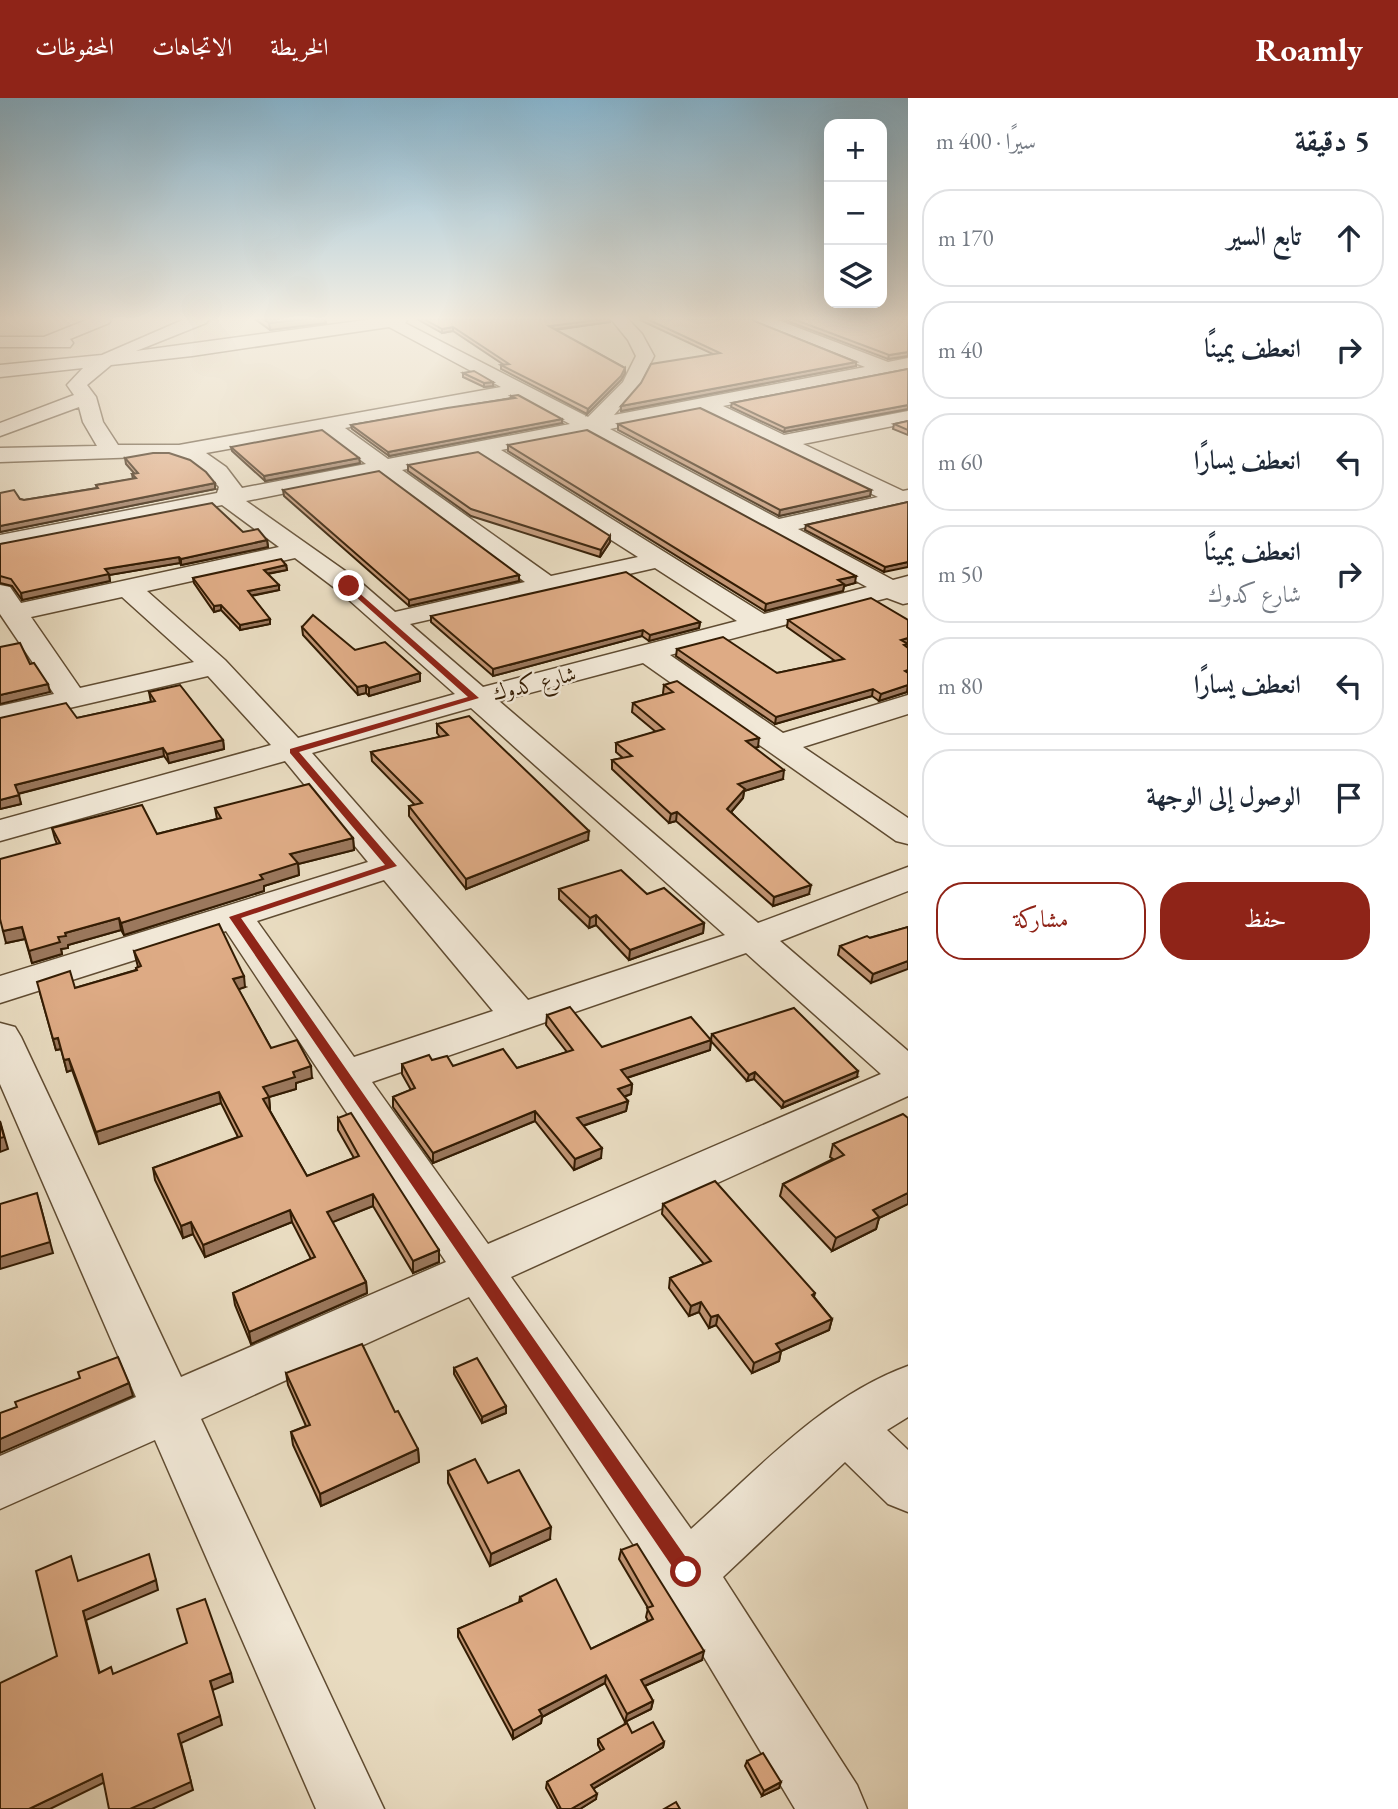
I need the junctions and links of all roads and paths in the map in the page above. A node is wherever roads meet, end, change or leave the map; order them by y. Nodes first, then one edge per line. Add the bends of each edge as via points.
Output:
1 (65, 399) edge
2 (84, 399) edge
3 (471, 399) edge
4 (537, 399) edge
5 (620, 399) edge
6 (728, 399) edge
7 (702, 404) junction
8 (908, 417) edge
9 (872, 424) junction
10 (327, 425) junction
11 (590, 426) junction
12 (0, 430) edge
13 (908, 440) edge
14 (782, 442) junction
15 (481, 447) junction
16 (107, 452) junction
17 (178, 452) junction
18 (0, 455) edge
19 (386, 466) junction
20 (226, 497) junction
21 (904, 498) edge
22 (776, 527) junction
23 (0, 542) edge
24 (299, 550) junction
25 (659, 560) junction
26 (547, 586) junction
27 (128, 588) junction
28 (902, 591) edge
29 (7, 602) edge
30 (389, 621) junction
31 (761, 624) junction
32 (649, 654) junction
33 (215, 666) junction
34 (71, 697) junction
35 (475, 698) junction
36 (904, 709) edge
37 (0, 715) edge
38 (780, 744) junction
39 (293, 751) junction
40 (0, 831) edge
41 (908, 834) edge
42 (391, 866) junction
43 (908, 878) edge
44 (235, 917) junction
45 (753, 938) junction
46 (0, 990) edge
47 (520, 1017) junction
48 (0, 1037) edge
49 (345, 1076) junction
50 (908, 1076) edge
51 (480, 1269) junction
52 (908, 1389) edge
53 (168, 1408) junction
54 (845, 1427) junction
55 (0, 1483) edge
56 (908, 1486) edge
57 (686, 1572) junction
58 (350, 1809) edge
59 (832, 1809) edge

1 - 12 street
2 - 16 street
3 - 10 street
4 - 11 street
5 - 11 street
6 - 7 street
7 - 11 street
7 - 14 street
8 - 9 street
9 - 13 street
9 - 14 street
10 - 17 street
10 - 19 street
11 - 15 street
11 - 22 street
14 - 21 street
15 - 19 street
15 - 25 street
16 - 17 street
16 - 18 street
17 - 20 street via 211,462 231,487
19 - 20 street
19 - 26 street
20 - 23 street
20 - 24 street
21 - 22 street
22 - 28 street
24 - 27 street
24 - 30 street
25 - 26 street
25 - 31 street
26 - 30 street
27 - 29 street
27 - 33 street
28 - 31 street, شارع كدوك
29 - 34 street
30 - 35 street
31 - 32 street, شارع كدوك
32 - 35 street, شارع كدوك
32 - 38 street
33 - 34 street
33 - 39 street
34 - 37 street
35 - 39 street, شارع كدوك
35 - 45 street
36 - 38 street
38 - 41 street
39 - 40 street, شارع كدوك
39 - 42 street
42 - 44 street
42 - 47 street
43 - 45 street
44 - 46 street
44 - 49 street
45 - 47 street
45 - 50 street
47 - 49 street
48 - 53 street
49 - 51 street
50 - 51 street
51 - 53 street
51 - 57 street
52 - 54 street
53 - 55 street
53 - 58 street
54 - 56 street
54 - 57 street
57 - 59 street

